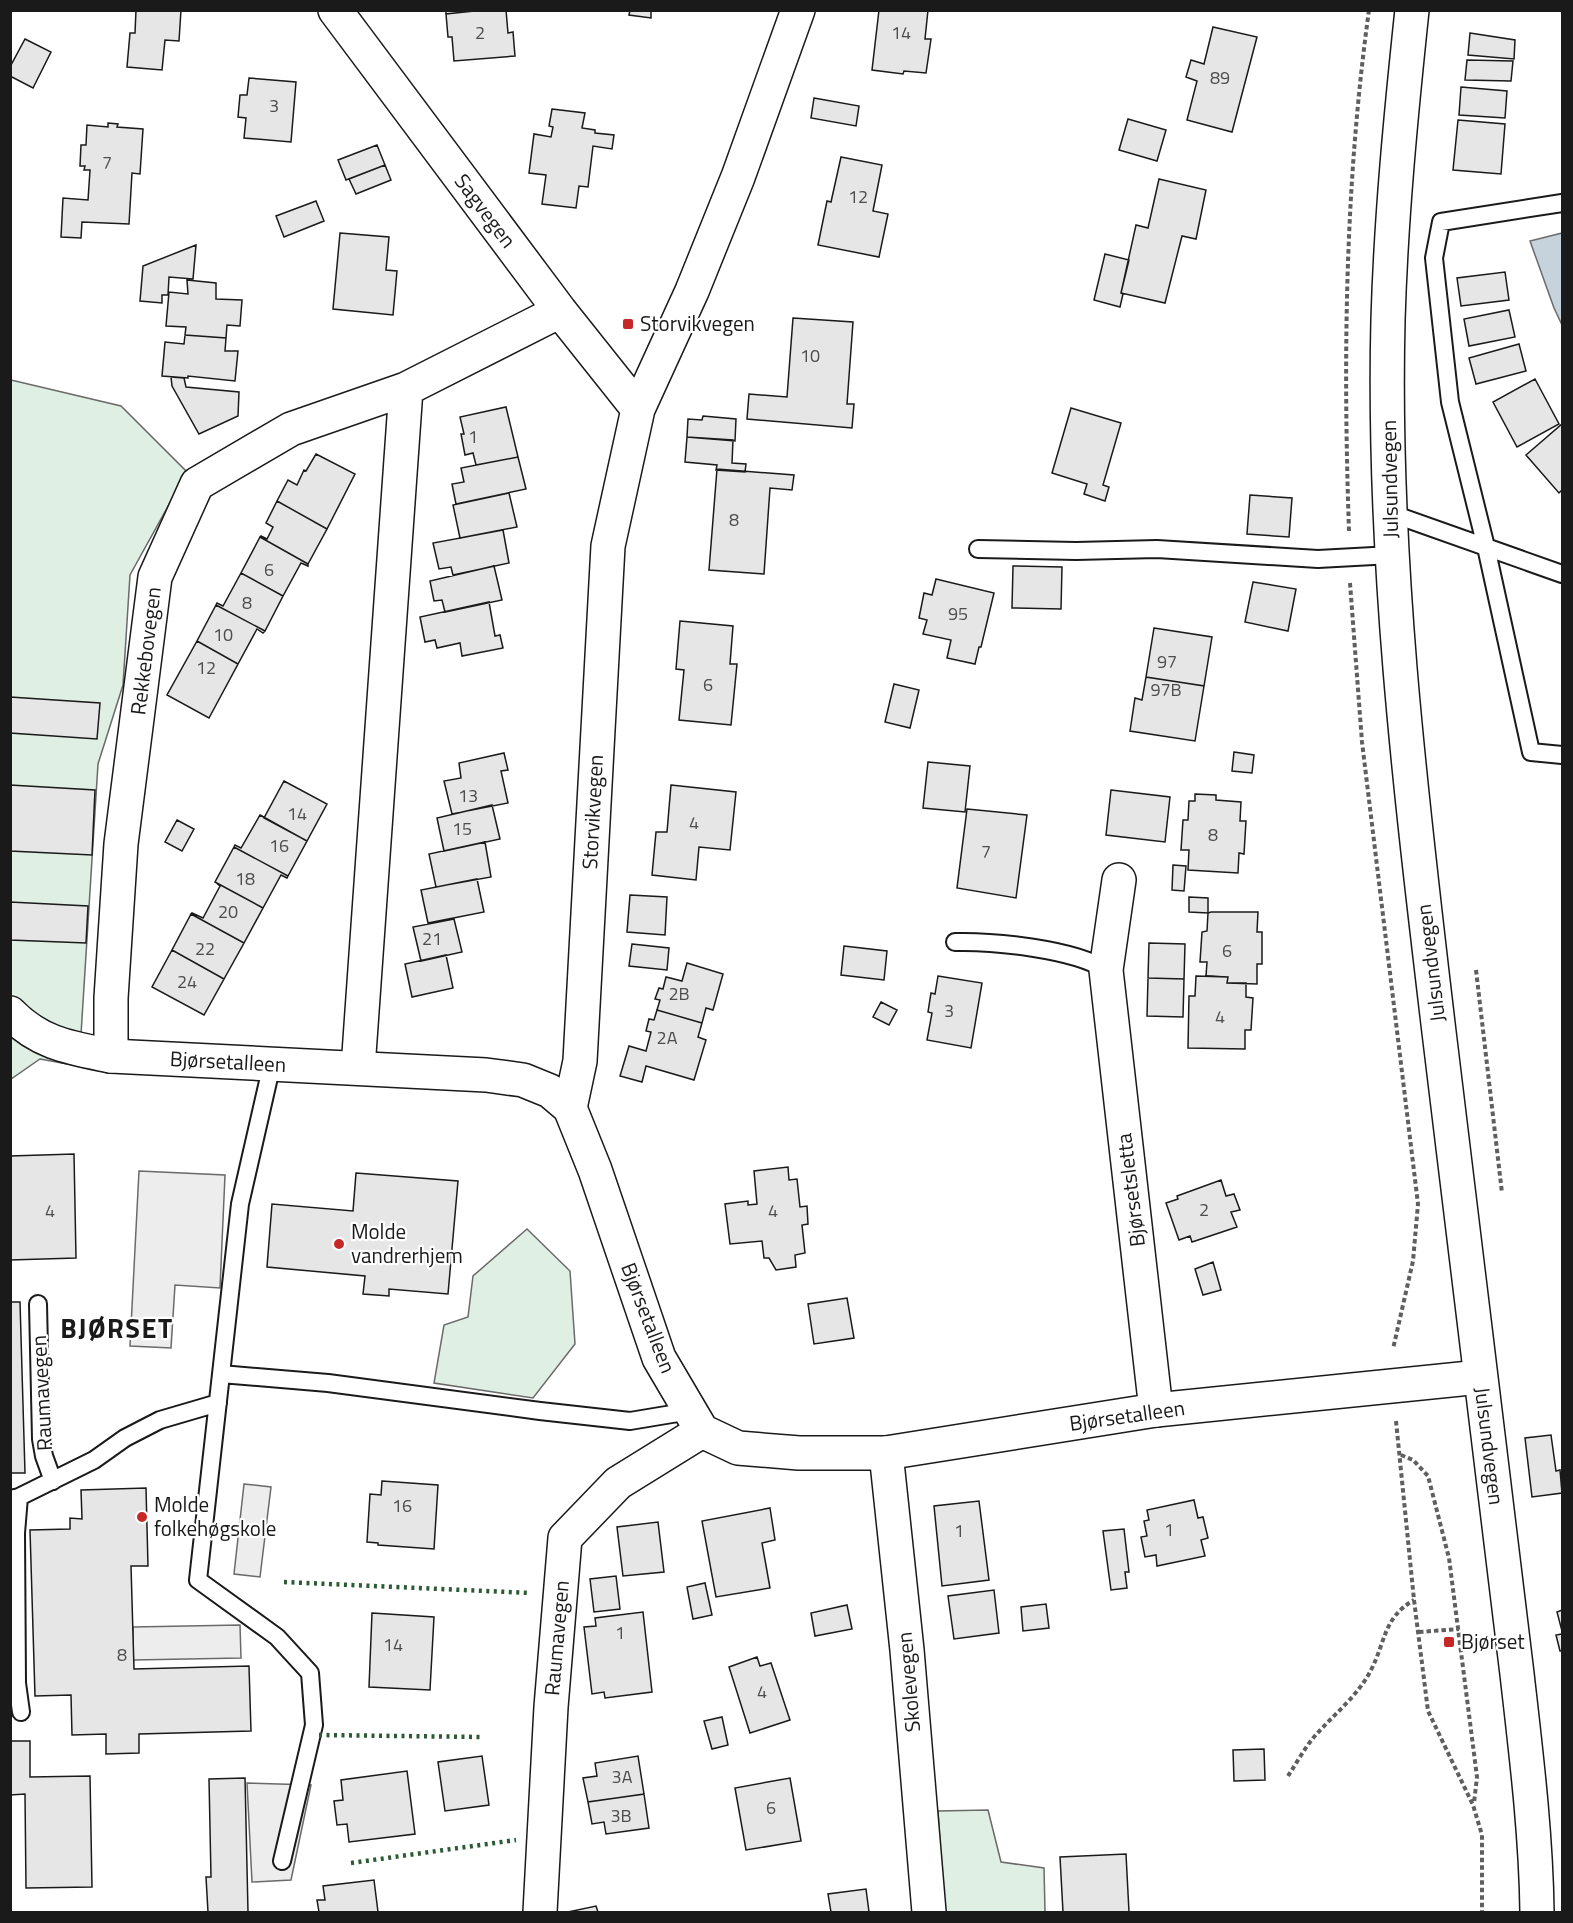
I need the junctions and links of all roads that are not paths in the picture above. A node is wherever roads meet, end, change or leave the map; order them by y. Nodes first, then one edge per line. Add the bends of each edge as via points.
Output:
1 (335, 10) edge
2 (798, 10) edge
3 (1412, 10) edge
4 (1563, 203) edge
5 (560, 311) junction
6 (406, 388) junction
7 (638, 409) junction
8 (1390, 513) junction
9 (1486, 548) junction
10 (978, 549) dead end
11 (1392, 555) junction
12 (1563, 574) edge
13 (1563, 755) edge
14 (1119, 880) dead end
15 (955, 942) dead end
16 (1106, 970) junction
17 (10, 1012) edge
18 (111, 1056) junction
19 (272, 1064) junction
20 (358, 1068) junction
21 (570, 1107) junction
22 (38, 1304) dead end
23 (221, 1374) junction
24 (1480, 1377) junction
25 (218, 1403) junction
26 (1156, 1410) junction
27 (696, 1421) junction
28 (886, 1453) junction
29 (53, 1481) junction
30 (15, 1498) edge
31 (21, 1712) dead end
32 (282, 1861) dead end
33 (540, 1912) edge
34 (929, 1912) edge
35 (1537, 1912) edge

1 - 5 street, Sagvegen
2 - 7 street, Storvikvegen via 738,177
3 - 8 street, Julsundvegen via 1393,210 1388,322
4 - 9 lane via 1441,222 1434,258 1450,402
5 - 6 street, Rekkebovegen
5 - 7 street, Sagvegen
6 - 18 street, Rekkebovegen via 291,429 197,484 155,578 121,844
6 - 20 street
7 - 21 street, Storvikvegen via 608,546 580,1060
8 - 9 lane
8 - 11 street, Julsundvegen
9 - 12 lane
9 - 13 lane via 1531,752
10 - 11 lane via 1156,549 1318,559
11 - 24 street, Julsundvegen via 1396,639 1422,891
14 - 16 street, Bjørsetsletta
15 - 16 lane via 1036,949 1083,959
16 - 26 street, Bjørsetsletta
17 - 18 street, Bjørsetalleen via 46,1041
18 - 19 street, Bjørsetalleen
19 - 20 street, Bjørsetalleen
19 - 23 lane via 240,1204
20 - 21 street, Bjørsetalleen via 523,1080 550,1091
21 - 27 street, Bjørsetalleen via 659,1358
22 - 29 lane, Raumavegen via 41,1439
23 - 25 lane
23 - 27 lane via 328,1383 630,1421
24 - 26 street, Bjørsetalleen
24 - 35 street, Julsundvegen via 1524,1742
25 - 29 lane via 160,1420
25 - 32 lane via 198,1580 278,1637 310,1673 314,1725
26 - 28 street, Bjørsetalleen
27 - 28 street, Bjørsetalleen via 738,1448
27 - 33 street, Raumavegen via 618,1483 566,1538 551,1707
28 - 34 street, Skolevegen
29 - 30 lane
30 - 31 lane via 17,1683

